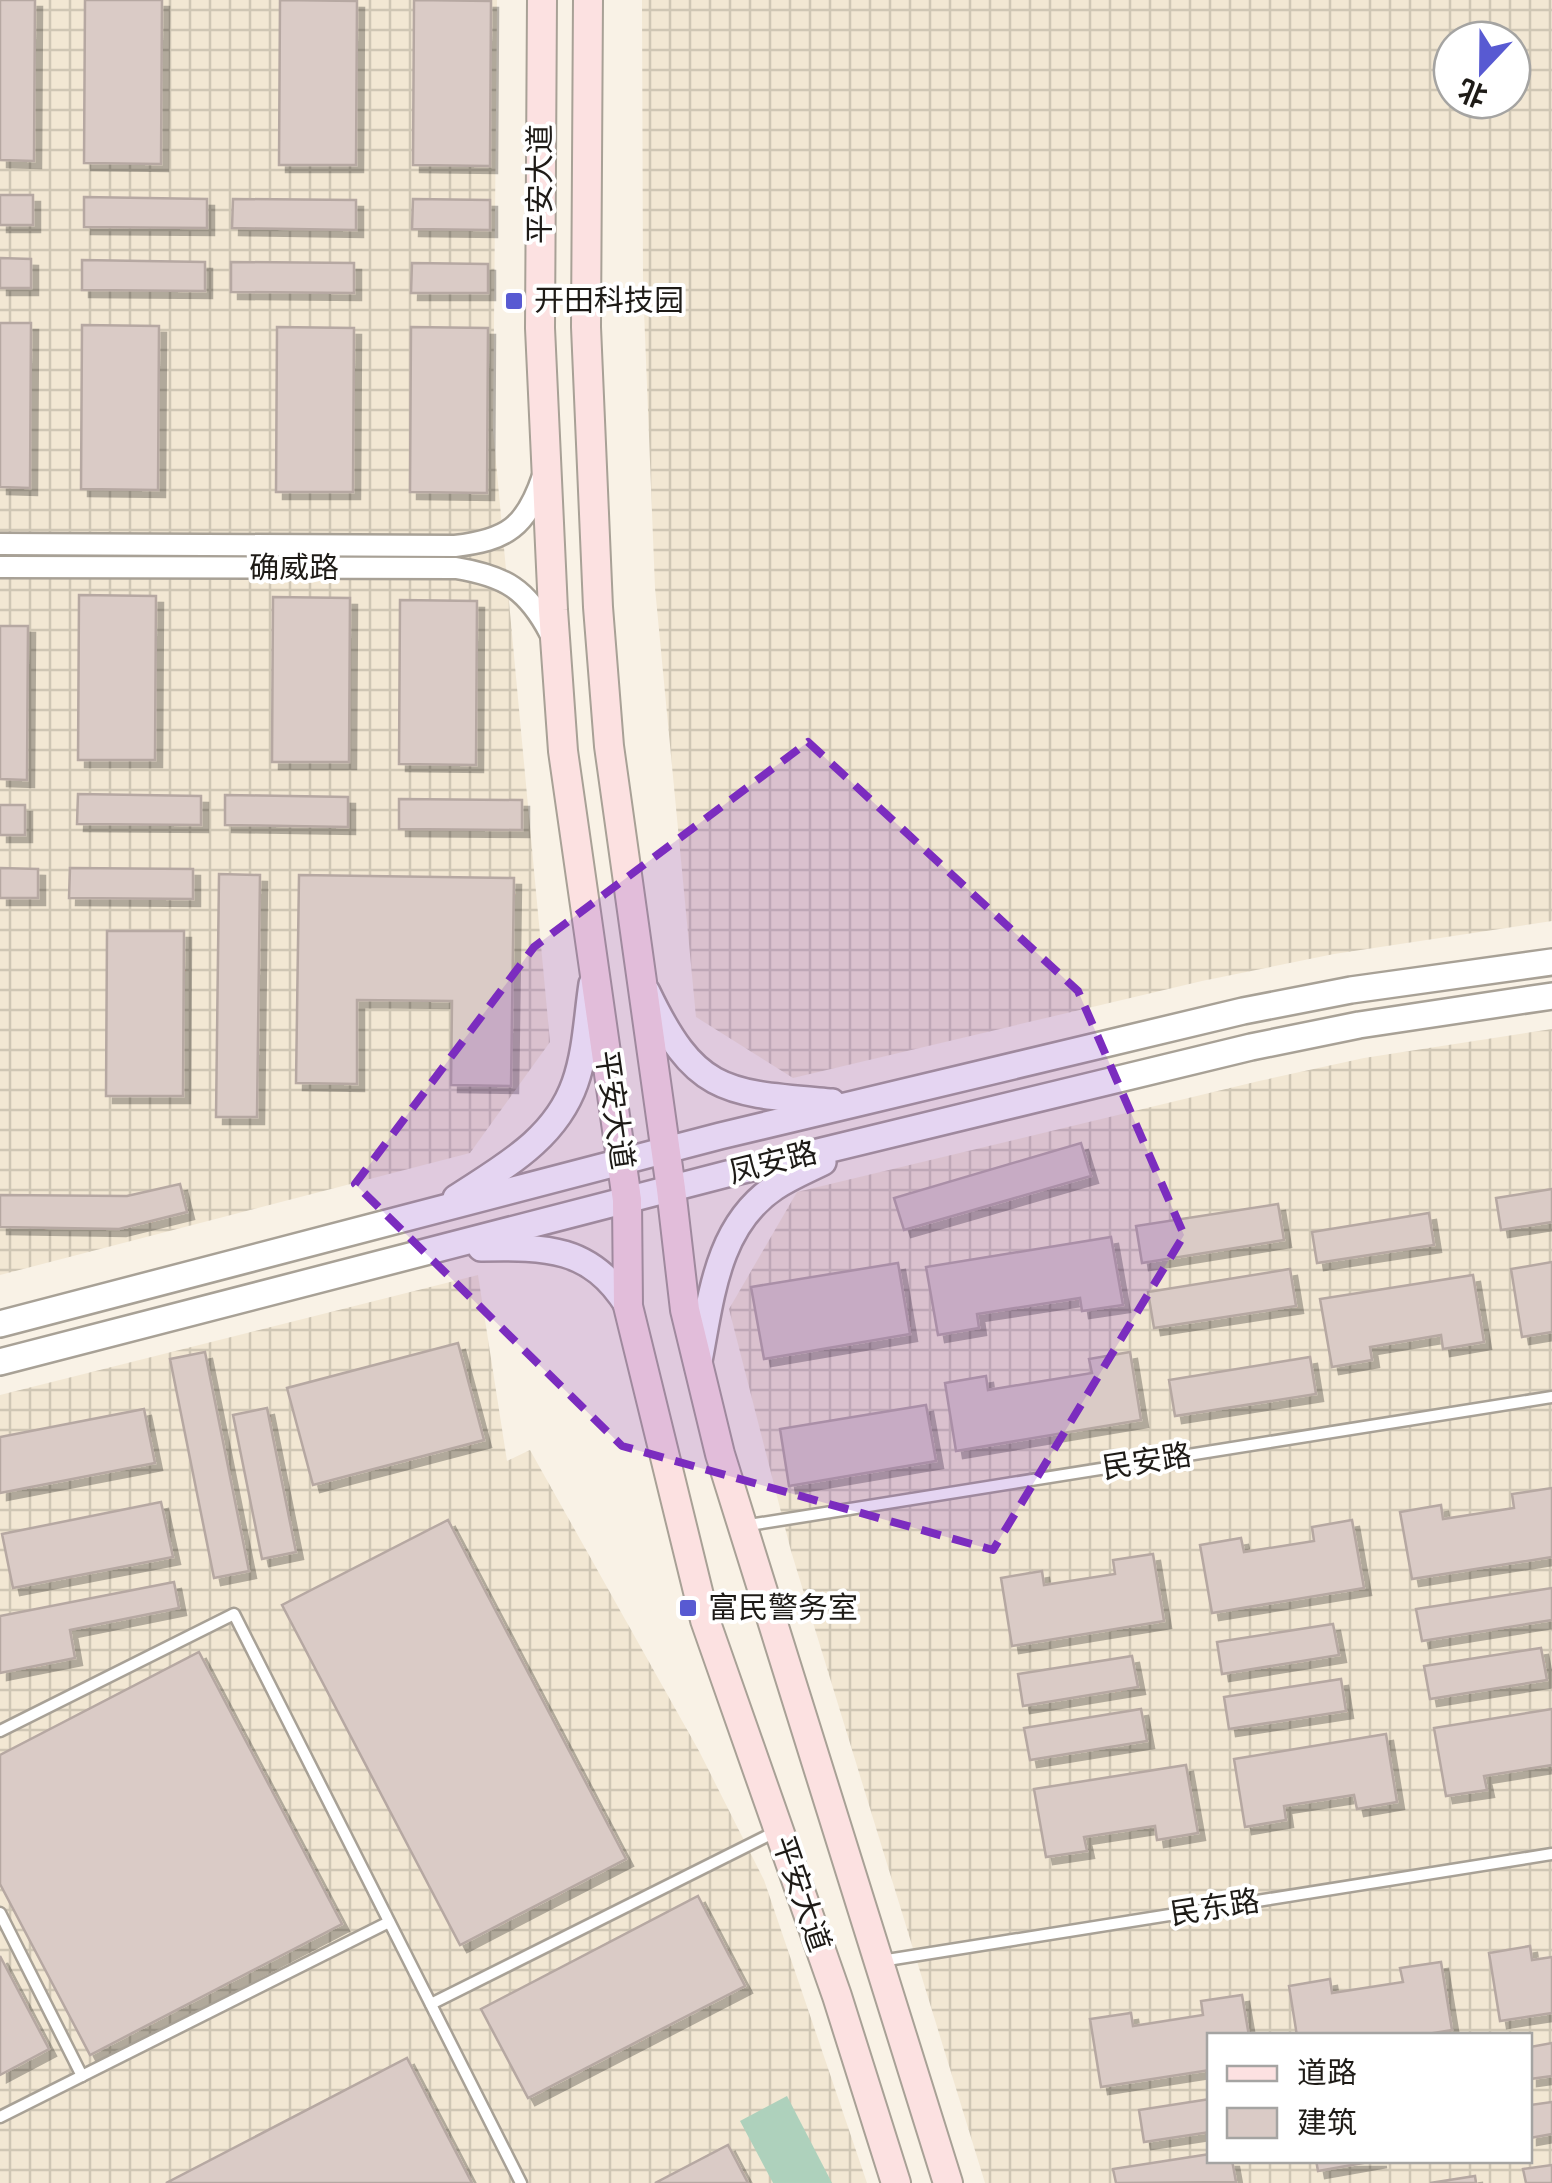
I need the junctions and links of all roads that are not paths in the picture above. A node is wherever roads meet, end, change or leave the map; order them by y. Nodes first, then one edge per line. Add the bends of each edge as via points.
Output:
1 (542, 0) edge
2 (588, 0) edge
3 (545, 469) junction
4 (0, 544) edge
5 (0, 567) edge
6 (555, 642) junction
7 (1552, 962) edge
8 (594, 970) junction
9 (642, 983) junction
10 (1552, 996) edge
11 (854, 1104) junction
12 (862, 1142) junction
13 (666, 1150) junction
14 (622, 1162) junction
15 (672, 1189) junction
16 (627, 1200) junction
17 (440, 1209) junction
18 (441, 1248) junction
19 (628, 1306) junction
20 (0, 1324) edge
21 (0, 1362) edge
22 (698, 1366) junction
23 (1552, 1397) edge
24 (742, 1526) junction
25 (0, 1731) edge
26 (779, 1830) junction
27 (1552, 1854) edge
28 (0, 1912) edge
29 (389, 1922) junction
30 (878, 1962) junction
31 (430, 2004) junction
32 (82, 2076) junction
33 (0, 2117) edge
34 (521, 2183) edge
35 (896, 2183) edge
36 (948, 2183) edge

1 - 3 main road, 平安大道
2 - 9 main road, 平安大道 via 586,327 598,607 609,746
3 - 4 street, 确威路 via 533,505 514,528 488,542
3 - 6 main road, 平安大道
5 - 6 street, 确威路 via 456,568 490,574 516,588
6 - 8 main road, 平安大道
7 - 11 street, 凤安路 via 1243,1011
8 - 14 main road, 平安大道
8 - 17 street via 581,1062 558,1116 520,1156
9 - 11 street via 681,1054 723,1085 757,1096
9 - 13 main road, 平安大道
10 - 12 street, 凤安路 via 1252,1047
11 - 13 street, 凤安路
12 - 15 street, 凤安路
12 - 22 street via 774,1188 744,1215 720,1262
13 - 14 street, 凤安路
13 - 15 main road, 平安大道
14 - 16 main road, 平安大道
14 - 17 street, 凤安路
15 - 16 street, 凤安路
15 - 22 main road, 平安大道
16 - 18 street, 凤安路
16 - 19 main road, 平安大道
17 - 20 street, 凤安路
18 - 19 street via 565,1253 608,1280
18 - 21 street, 凤安路
19 - 26 main road, 平安大道 via 705,1620
22 - 24 main road, 平安大道
23 - 24 lane, 民安路
24 - 30 main road, 平安大道
25 - 29 lane via 234,1614
26 - 31 lane
26 - 35 main road, 平安大道
27 - 30 lane, 民东路
28 - 32 lane
29 - 31 lane
29 - 32 lane
30 - 36 main road, 平安大道
31 - 34 lane
32 - 33 lane

